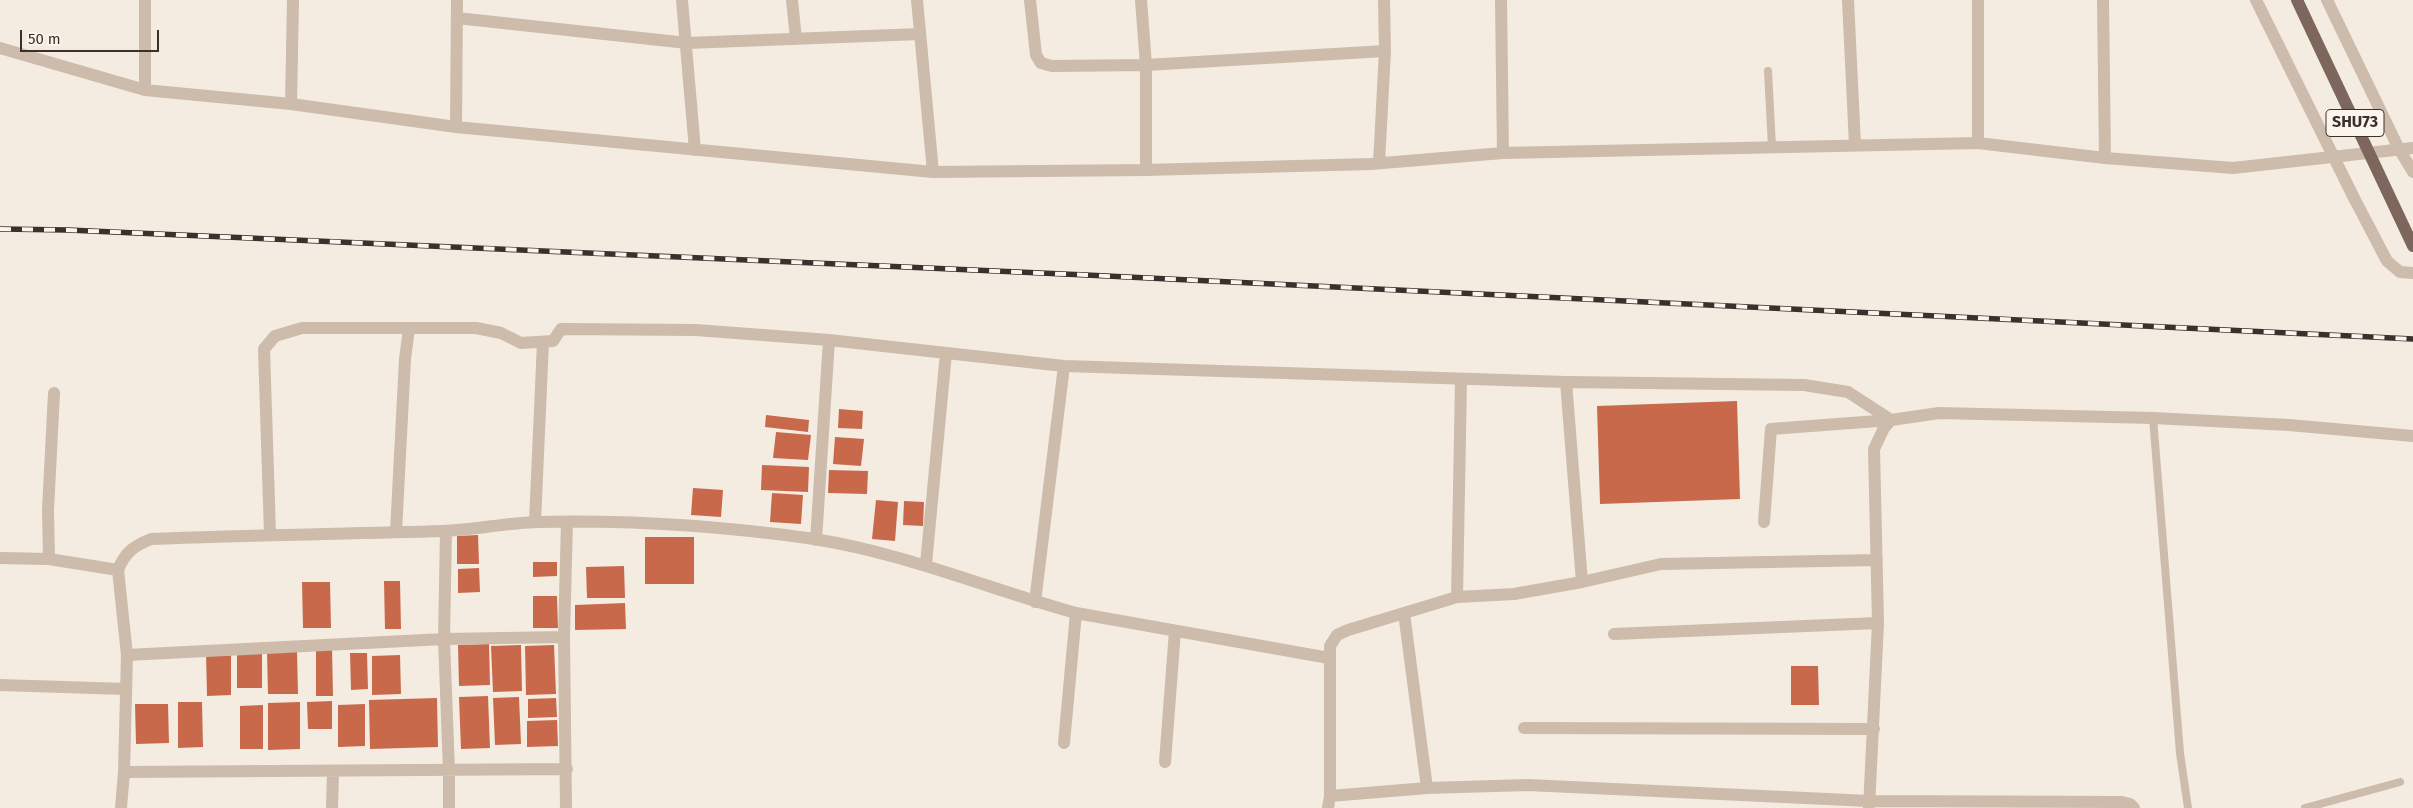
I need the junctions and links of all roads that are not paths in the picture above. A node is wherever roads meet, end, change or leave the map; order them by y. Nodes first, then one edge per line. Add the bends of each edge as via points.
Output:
1 (146, 0) edge
2 (293, 0) edge
3 (457, 0) edge
4 (682, 0) edge
5 (792, 0) edge
6 (917, 0) edge
7 (1030, 0) edge
8 (1141, 0) edge
9 (1384, 0) edge
10 (1501, 0) edge
11 (1848, 0) edge
12 (1978, 0) edge
13 (2103, 0) edge
14 (2256, 0) edge
15 (2297, 0) edge
16 (2327, 0) edge
17 (457, 18) junction
18 (920, 34) junction
19 (796, 39) junction
20 (686, 44) junction
21 (0, 48) edge
22 (1385, 51) junction
23 (1146, 65) junction
24 (1768, 71) dead end
25 (145, 90) junction
26 (291, 104) junction
27 (456, 127) junction
28 (1978, 143) junction
29 (1855, 145) junction
30 (1772, 147) junction
31 (2413, 148) edge
32 (2399, 149) junction
33 (695, 150) junction
34 (1503, 153) junction
35 (2333, 157) junction
36 (2105, 158) junction
37 (1379, 163) junction
38 (1146, 170) junction
39 (933, 172) junction
40 (2413, 172) edge
41 (2413, 246) edge
42 (2413, 273) edge
43 (409, 329) junction
44 (829, 340) junction
45 (543, 342) junction
46 (946, 353) junction
47 (1064, 366) junction
48 (1461, 380) junction
49 (1566, 382) junction
50 (54, 393) dead end
51 (2152, 418) junction
52 (1891, 420) junction
53 (2413, 436) edge
54 (535, 522) junction
55 (567, 522) junction
56 (1764, 522) dead end
57 (446, 531) junction
58 (396, 532) junction
59 (270, 534) junction
60 (816, 540) junction
61 (0, 558) edge
62 (49, 559) junction
63 (1877, 560) junction
64 (926, 564) junction
65 (118, 570) junction
66 (1582, 582) junction
67 (1457, 597) junction
68 (1035, 602) junction
69 (1076, 613) junction
70 (1404, 614) junction
71 (1878, 623) junction
72 (1175, 630) junction
73 (1614, 634) dead end
74 (564, 637) junction
75 (444, 638) junction
76 (127, 655) junction
77 (1329, 658) junction
78 (0, 685) edge
79 (126, 689) junction
80 (1524, 728) dead end
81 (1874, 729) junction
82 (1064, 743) dead end
83 (1165, 762) dead end
84 (567, 768) junction
85 (449, 771) junction
86 (124, 772) junction
87 (334, 772) junction
88 (2400, 782) dead end
89 (1427, 788) junction
90 (1329, 802) edge
91 (1869, 804) edge
92 (2310, 807) edge
93 (120, 808) edge
94 (332, 808) edge
95 (449, 808) edge
96 (566, 808) edge
97 (2134, 808) edge
98 (2188, 808) edge

1 - 25 street
2 - 26 street
3 - 17 street
4 - 20 street
5 - 19 street
6 - 18 street
7 - 23 street via 1036,55 1041,63 1052,66
8 - 23 street
9 - 22 street
10 - 34 street
11 - 29 street
12 - 28 street
13 - 36 street
14 - 35 street
15 - 41 main road, SHU73, bridge
16 - 32 street
17 - 20 street
17 - 27 street
18 - 19 street
18 - 39 street
19 - 20 street
20 - 33 street
21 - 25 street
22 - 23 street
22 - 37 street
23 - 38 street
24 - 30 lane
25 - 26 street
26 - 27 street
27 - 33 street
28 - 29 street
28 - 36 street
29 - 30 street
30 - 34 street
31 - 32 street
32 - 35 street
32 - 40 street
33 - 39 street
34 - 37 street
35 - 36 street via 2234,168
35 - 42 street via 2387,260 2400,272
37 - 38 street
38 - 39 street
43 - 45 street via 476,328 501,333 521,343
43 - 58 street
43 - 59 street via 302,328 275,336 264,349
44 - 45 street via 696,330 561,329 554,341
44 - 46 street
44 - 60 street
45 - 54 street
46 - 47 street
46 - 64 street
47 - 48 street
47 - 68 street
48 - 49 street
48 - 67 street
49 - 52 street via 1804,385 1848,392
49 - 66 street
50 - 62 street
51 - 52 street via 1939,413
51 - 53 street
51 - 98 lane via 2180,753
52 - 56 street via 1771,429
52 - 63 street via 1874,449
54 - 55 street
54 - 57 street
55 - 60 street via 686,524
55 - 74 street
57 - 58 street
57 - 75 street
58 - 59 street
59 - 65 street via 151,539 133,546
60 - 64 street
61 - 62 street
62 - 65 street
63 - 66 street via 1661,564
63 - 71 street
64 - 68 street
65 - 76 street
66 - 67 street via 1514,594
67 - 70 street
68 - 69 street
69 - 72 street
69 - 82 street
70 - 77 street via 1337,635 1330,646
70 - 89 street
71 - 73 street
71 - 81 street
72 - 77 street
72 - 83 street
74 - 75 street
74 - 84 street
75 - 76 street
75 - 85 street
76 - 79 street
77 - 90 street
78 - 79 street
79 - 86 street
80 - 81 street
81 - 91 street
84 - 85 street
84 - 96 street
85 - 87 street
85 - 95 street
86 - 87 street
86 - 93 street
87 - 94 street
88 - 92 lane
89 - 90 street
89 - 91 street via 1528,785
91 - 97 street via 2114,802 2130,804

